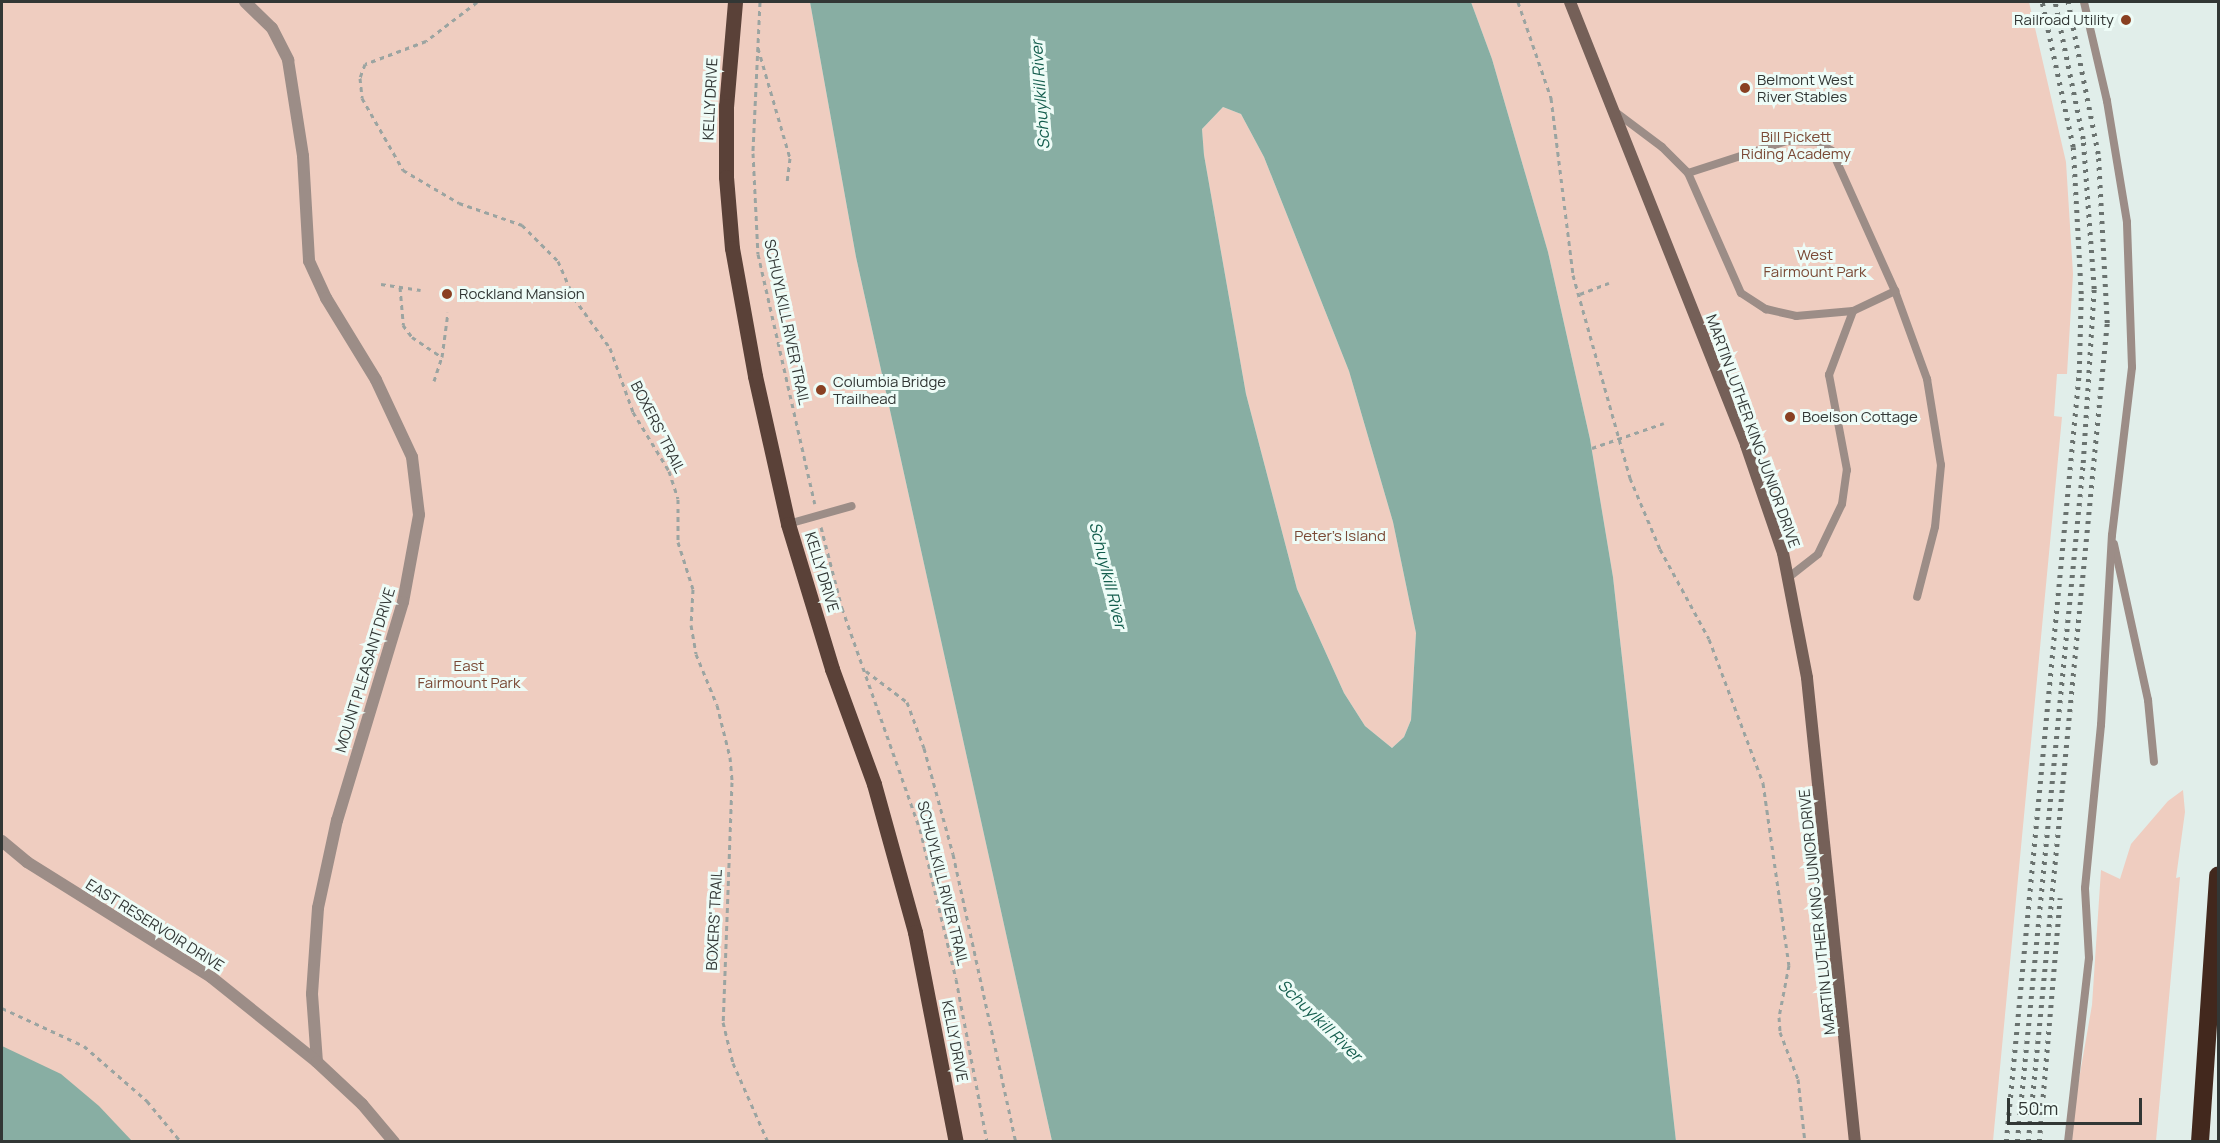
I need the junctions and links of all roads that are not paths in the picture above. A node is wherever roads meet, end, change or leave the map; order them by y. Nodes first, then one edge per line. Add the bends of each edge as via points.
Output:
1 (245, 2) edge
2 (735, 2) edge
3 (1570, 2) edge
4 (2084, 2) edge
5 (1614, 111) junction
6 (1688, 173) junction
7 (1895, 291) junction
8 (1853, 311) junction
9 (852, 506) dead end
10 (788, 524) junction
11 (2112, 535) junction
12 (1789, 577) junction
13 (1917, 597) dead end
14 (2154, 762) dead end
15 (2, 841) edge
16 (2218, 876) edge
17 (317, 1062) junction
18 (394, 1142) edge
19 (956, 1142) edge
20 (1855, 1142) edge
21 (2068, 1142) edge
22 (2200, 1142) edge

1 - 17 street, MOUNT PLEASANT DRIVE via 272,28 288,60 303,156 309,261 326,298 376,380 412,458 419,515 404,602 337,820 318,908 312,994
2 - 10 main road, KELLY DRIVE via 726,117 730,228 755,376
3 - 5 main road, MARTIN LUTHER KING JUNIOR DRIVE
4 - 11 lane via 2108,101 2127,222 2132,367
5 - 6 lane via 1662,147
5 - 12 main road, MARTIN LUTHER KING JUNIOR DRIVE via 1746,445
6 - 7 lane via 1787,141 1818,142 1832,151
6 - 8 lane via 1741,293 1766,309 1796,315
7 - 8 lane
7 - 13 lane via 1927,379 1941,465 1935,527
8 - 12 lane via 1829,375 1847,470 1842,504 1818,554
9 - 10 lane
10 - 19 main road, KELLY DRIVE via 832,669 874,784 915,932
11 - 14 lane via 2148,700
11 - 21 lane via 2101,725 2085,888 2089,958
12 - 20 main road, MARTIN LUTHER KING JUNIOR DRIVE via 1807,678
15 - 17 street, EAST RESERVOIR DRIVE via 27,862 211,977
16 - 22 highway
17 - 18 street, EAST RESERVOIR DRIVE via 362,1104

